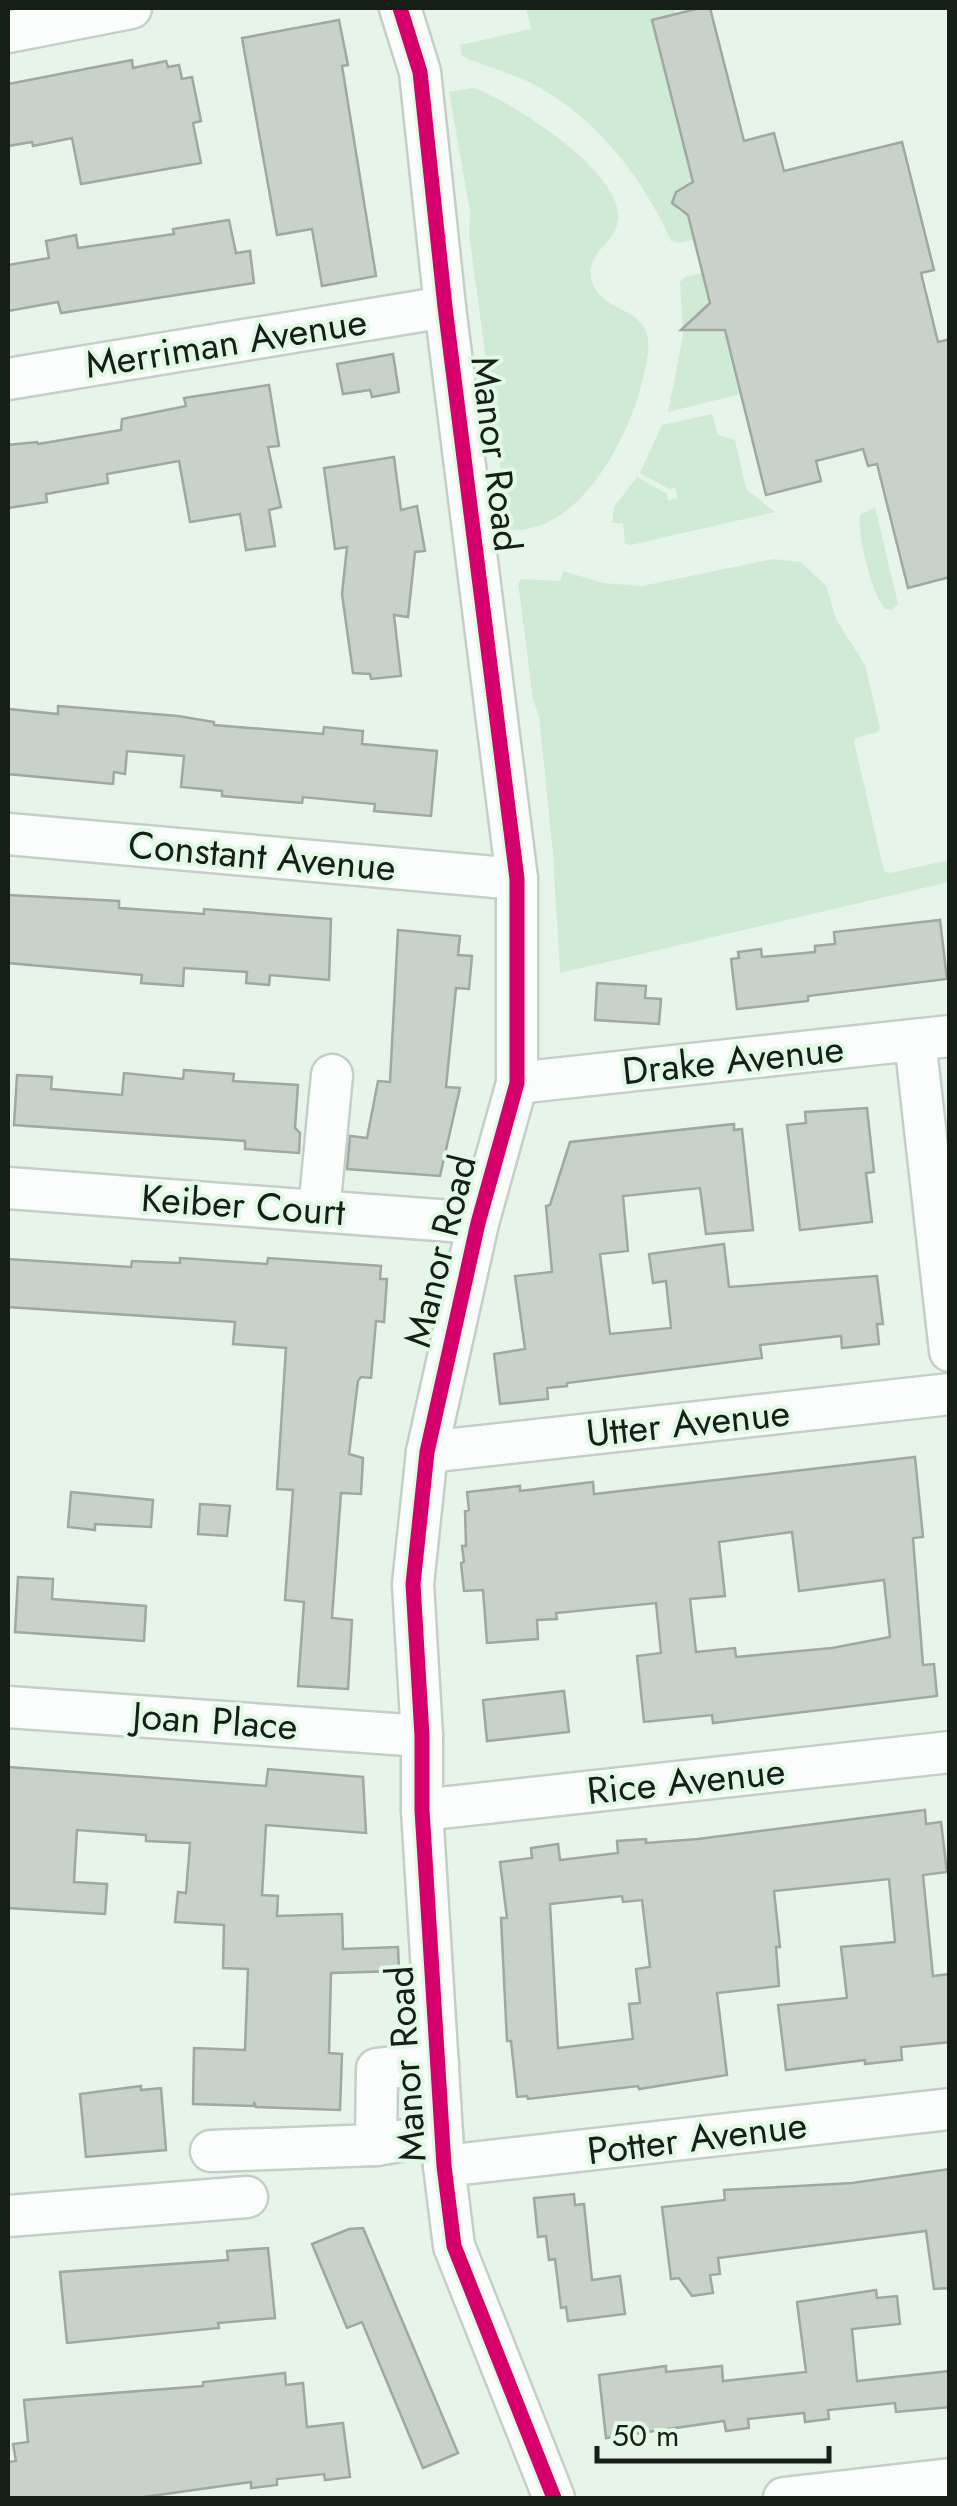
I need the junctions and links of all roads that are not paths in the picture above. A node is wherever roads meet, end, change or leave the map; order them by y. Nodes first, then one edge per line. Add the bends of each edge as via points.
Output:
1 (131, 8) edge
2 (400, 8) edge
3 (8, 32) edge
4 (445, 307) junction
5 (8, 379) edge
6 (8, 834) edge
7 (517, 878) junction
8 (932, 1038) edge
9 (332, 1076) dead end
10 (517, 1083) junction
11 (8, 1188) edge
12 (319, 1211) junction
13 (478, 1223) junction
14 (950, 1352) edge
15 (950, 1394) edge
16 (426, 1452) junction
17 (8, 1707) edge
18 (422, 1736) junction
19 (950, 1752) edge
20 (422, 1810) junction
21 (438, 2064) junction
22 (950, 2108) edge
23 (376, 2145) junction
24 (443, 2150) junction
25 (212, 2151) dead end
26 (246, 2197) dead end
27 (8, 2216) edge
28 (950, 2478) edge
29 (554, 2498) edge
30 (784, 2498) edge

1 - 3 street
2 - 4 street, Manor Road via 420,72
4 - 5 street, Merriman Avenue
4 - 7 street, Manor Road
6 - 7 street, Constant Avenue
7 - 10 street, Manor Road
8 - 10 street, Drake Avenue
8 - 14 street
9 - 12 street
10 - 13 street, Manor Road
11 - 12 street, Keiber Court
12 - 13 street, Keiber Court
13 - 16 street, Manor Road
15 - 16 street, Utter Avenue
16 - 18 street, Manor Road via 414,1584
17 - 18 street, Joan Place
18 - 20 street, Manor Road
19 - 20 street, Rice Avenue
20 - 21 street, Manor Road
21 - 23 street via 377,2069
21 - 24 street, Manor Road
22 - 24 street, Potter Avenue
23 - 24 street, Potter Avenue
23 - 25 street, Potter Avenue
24 - 29 street, Manor Road via 454,2246
26 - 27 street
28 - 30 street

